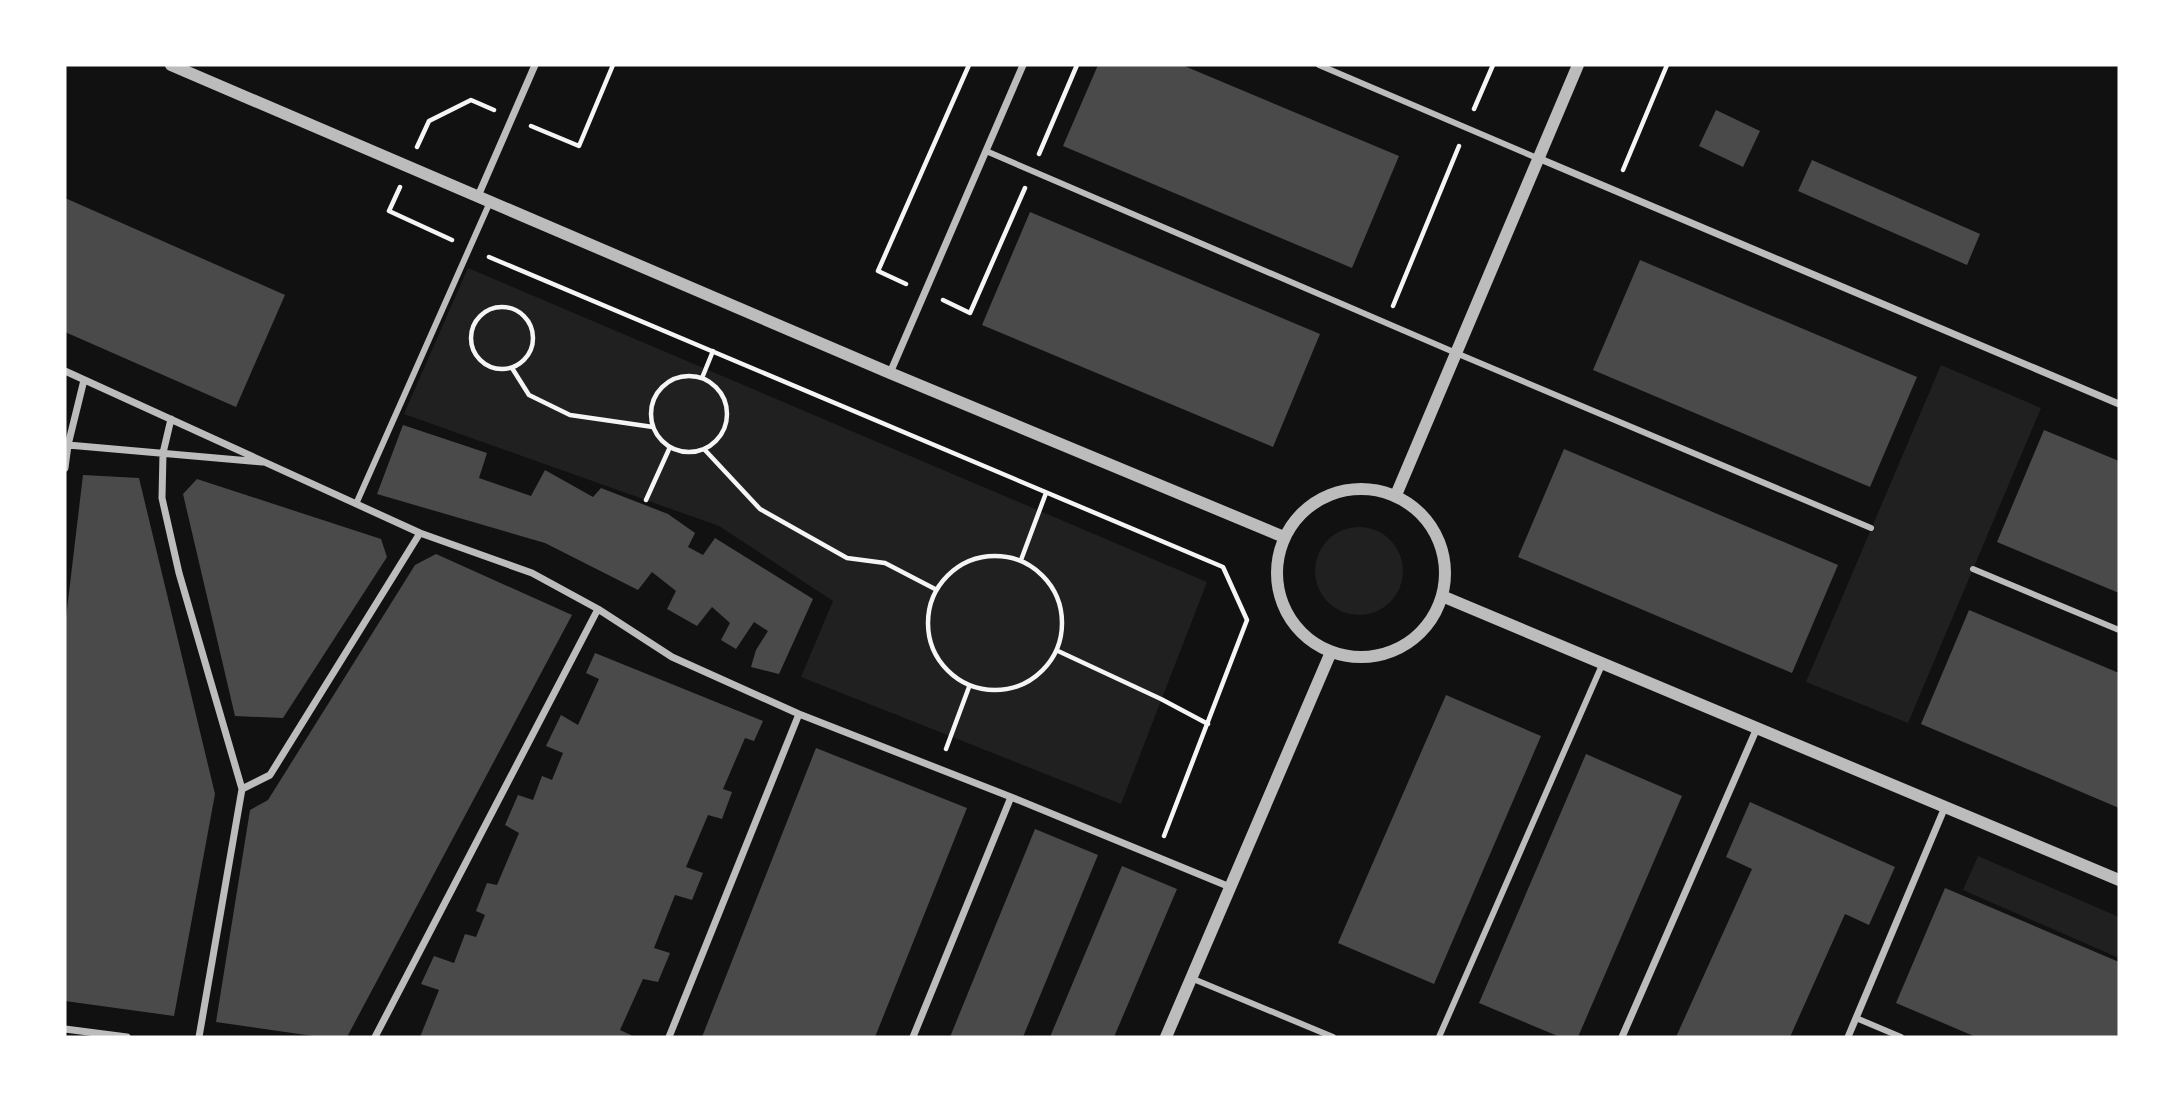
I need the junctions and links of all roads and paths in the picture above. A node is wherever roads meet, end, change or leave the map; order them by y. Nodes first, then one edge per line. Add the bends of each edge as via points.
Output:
1 (171, 65) edge
2 (536, 65) edge
3 (1023, 65) edge
4 (1319, 65) edge
5 (1493, 65) edge
6 (1578, 65) edge
7 (1667, 65) edge
8 (1466, 128) junction
9 (986, 151) junction
10 (1537, 158) junction
11 (1617, 191) junction
12 (484, 199) junction
13 (470, 248) junction
14 (1386, 323) junction
15 (713, 351) junction
16 (1456, 353) junction
17 (512, 368) junction
18 (65, 372) edge
19 (890, 373) junction
20 (702, 378) junction
21 (83, 380) junction
22 (2119, 404) edge
23 (171, 419) junction
24 (653, 427) junction
25 (68, 445) junction
26 (670, 447) junction
27 (704, 449) junction
28 (163, 453) junction
29 (268, 463) junction
30 (65, 468) edge
31 (1046, 492) junction
32 (1396, 495) junction
33 (646, 500) dead end
34 (356, 504) junction
35 (1871, 528) dead end
36 (420, 533) junction
37 (1284, 537) junction
38 (1021, 560) junction
39 (1973, 569) dead end
40 (935, 589) junction
41 (1442, 596) junction
42 (598, 609) junction
43 (2119, 630) edge
44 (1058, 651) junction
45 (1331, 652) junction
46 (1602, 665) junction
47 (969, 687) junction
48 (799, 713) junction
49 (1208, 724) junction
50 (1757, 728) junction
51 (950, 736) dead end
52 (242, 789) junction
53 (1011, 797) junction
54 (1945, 807) junction
55 (1156, 857) junction
56 (2119, 880) edge
57 (1230, 887) junction
58 (1191, 978) junction
59 (1856, 1018) junction
60 (65, 1029) edge
61 (127, 1037) edge
62 (200, 1037) edge
63 (375, 1037) edge
64 (669, 1037) edge
65 (913, 1037) edge
66 (1166, 1037) edge
67 (1333, 1037) edge
68 (1439, 1037) edge
69 (1622, 1037) edge
70 (1848, 1037) edge
71 (1901, 1037) edge

1 - 12 street
2 - 12 street
3 - 9 street
4 - 8 street
5 - 8 path
6 - 10 street
7 - 11 path
8 - 10 street
8 - 14 path
9 - 14 street
9 - 19 street
10 - 11 street
10 - 16 street
11 - 22 street
12 - 13 street
12 - 19 street
13 - 15 path
13 - 34 street
14 - 16 street
15 - 20 path
15 - 31 path
16 - 32 street
16 - 35 street
17 - 17 path via 484,364 472,348 472,328 494,308 514,310 533,334 528,355
17 - 24 path via 529,395 570,415
18 - 21 street
19 - 37 street
20 - 24 path via 678,378 659,392 653,403
20 - 27 path via 722,394 727,406 723,432
21 - 23 street
21 - 25 street
23 - 28 street
23 - 29 street
24 - 26 path
25 - 28 street
25 - 30 street
26 - 27 path via 681,452
26 - 33 path
27 - 40 path via 760,509 847,558 885,564
28 - 29 street
28 - 52 street via 162,498 179,573
29 - 34 street
31 - 38 path
31 - 49 path via 1223,567 1247,620
32 - 37 street via 1364,487 1332,493 1303,510
32 - 41 street via 1420,512 1438,537 1445,566
34 - 36 street
36 - 42 street via 533,573
36 - 52 street via 270,775
37 - 45 street via 1276,563 1278,591 1289,617 1307,638
38 - 40 path via 986,555 958,565
38 - 44 path via 1049,581 1063,614
39 - 43 street
40 - 47 path via 926,618 932,650 951,677
41 - 45 street via 1422,630 1390,652 1350,657
41 - 46 street
42 - 48 street via 672,657
42 - 63 street
44 - 47 path via 1037,677 1010,690
44 - 49 path
45 - 57 street
46 - 50 street
46 - 68 street
47 - 51 path
48 - 53 street
48 - 64 street
49 - 55 path
50 - 54 street
50 - 69 street
52 - 62 street
53 - 55 street
53 - 65 street
54 - 56 street
54 - 59 street
55 - 57 street
57 - 58 street
58 - 66 street
58 - 67 street
59 - 70 street
59 - 71 street
60 - 61 street

